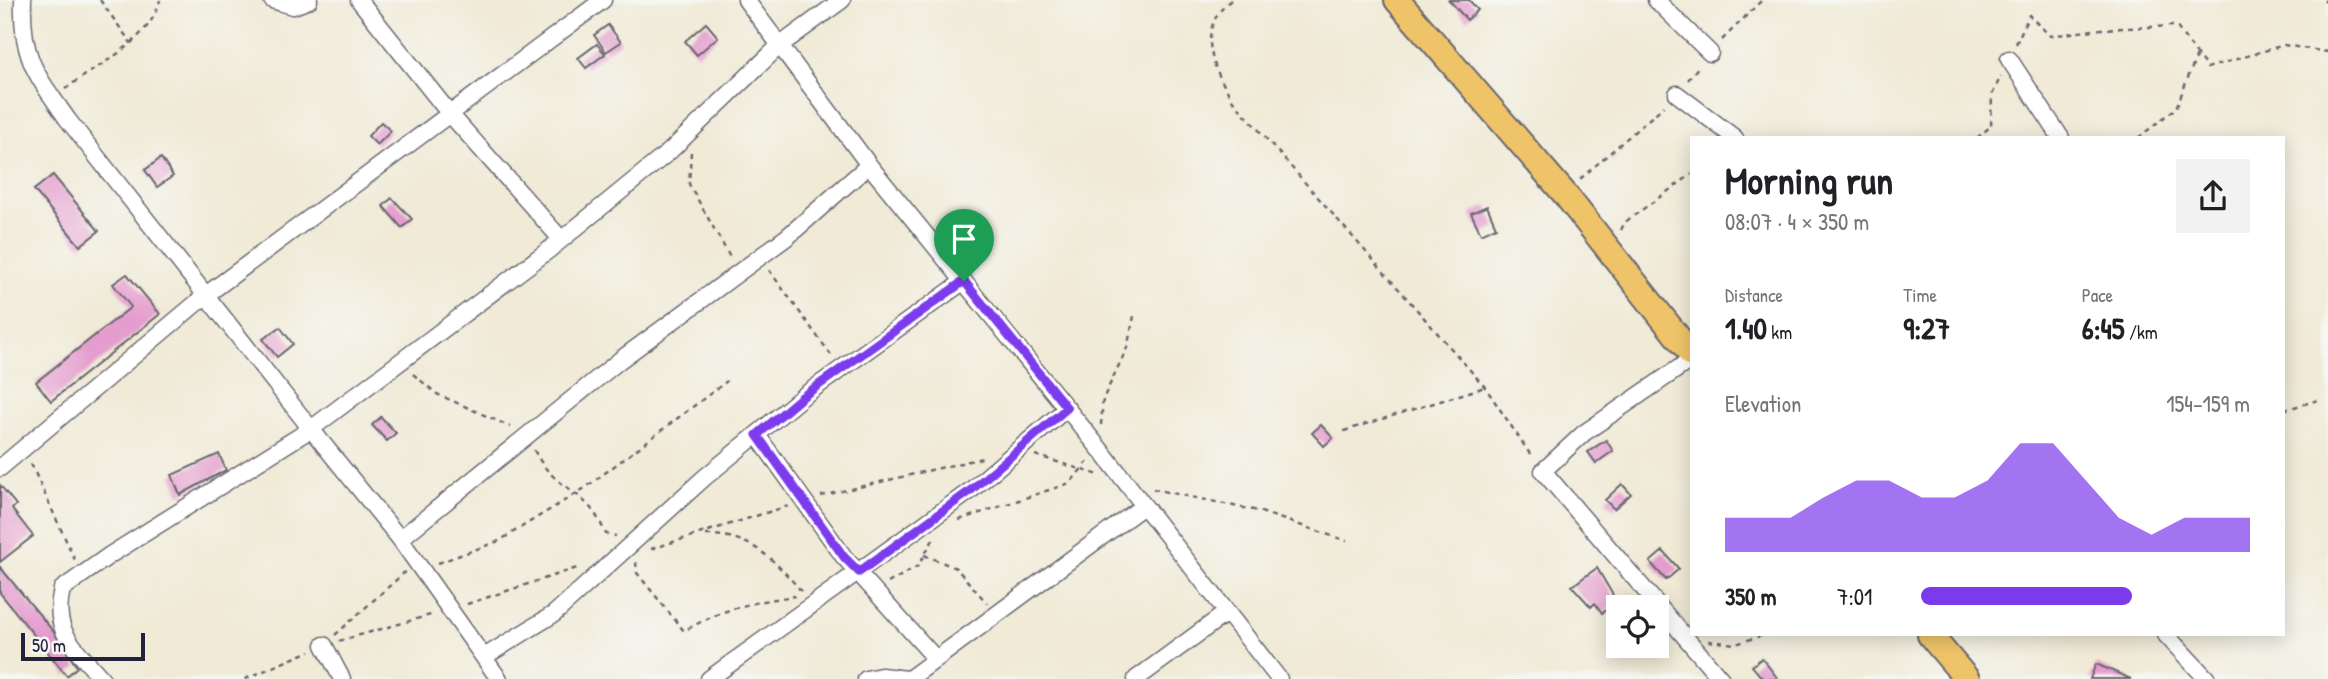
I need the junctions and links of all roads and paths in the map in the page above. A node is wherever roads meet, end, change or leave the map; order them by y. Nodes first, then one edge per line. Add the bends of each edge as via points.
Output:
1 (23, 0) edge
2 (100, 0) edge
3 (160, 0) edge
4 (272, 0) edge
5 (309, 0) edge
6 (359, 0) edge
7 (603, 0) edge
8 (746, 0) edge
9 (842, 0) edge
10 (1231, 0) edge
11 (1397, 0) edge
12 (1656, 0) edge
13 (2324, 0) edge
14 (2328, 4) edge
15 (131, 43) junction
16 (779, 46) junction
17 (2328, 52) edge
18 (1710, 53) dead end
19 (2197, 54) junction
20 (2009, 59) junction
21 (1677, 94) dead end
22 (53, 99) junction
23 (450, 114) junction
24 (1732, 136) edge
25 (1980, 136) edge
26 (2060, 136) edge
27 (2140, 136) edge
28 (869, 165) junction
29 (1690, 175) edge
30 (561, 239) junction
31 (1609, 251) junction
32 (964, 281) junction
33 (206, 295) junction
34 (1690, 354) edge
35 (1690, 358) edge
36 (727, 381) dead end
37 (1485, 387) junction
38 (2318, 400) dead end
39 (1067, 408) junction
40 (2285, 410) edge
41 (311, 429) junction
42 (1344, 431) dead end
43 (757, 435) junction
44 (24, 448) junction
45 (1018, 450) junction
46 (0, 468) edge
47 (1543, 471) junction
48 (1125, 483) junction
49 (806, 500) junction
50 (1142, 507) junction
51 (702, 535) junction
52 (400, 539) junction
53 (1347, 541) dead end
54 (649, 550) dead end
55 (618, 555) junction
56 (924, 555) dead end
57 (420, 567) junction
58 (859, 572) junction
59 (82, 574) junction
60 (805, 595) dead end
61 (450, 609) junction
62 (1226, 613) junction
63 (996, 614) junction
64 (1760, 636) edge
65 (1931, 636) edge
66 (2167, 636) edge
67 (1692, 644) junction
68 (324, 645) junction
69 (484, 657) junction
70 (936, 659) junction
71 (102, 679) edge
72 (245, 679) edge
73 (342, 679) edge
74 (499, 679) edge
75 (709, 679) edge
76 (866, 679) edge
77 (908, 679) edge
78 (1136, 679) edge
79 (1279, 679) edge
80 (1721, 679) edge
81 (1967, 679) edge
82 (2207, 679) edge

1 - 22 street via 23,41 34,72
2 - 15 path
3 - 15 path via 157,12
4 - 5 street via 293,6
6 - 23 street
7 - 23 street
8 - 16 street
9 - 16 street
10 - 37 path via 1209,34 1209,50 1214,70 1234,102
11 - 31 highway via 1503,120
12 - 18 street
13 - 14 path
15 - 22 path
16 - 28 street
16 - 30 street via 670,151
17 - 19 path via 2284,45 2207,68
19 - 20 path via 2176,26 2050,36 2029,15
19 - 27 path via 2176,107
20 - 25 path via 1992,95 1990,126
20 - 26 street
21 - 24 street
22 - 33 street
23 - 30 street
23 - 33 street
28 - 32 street
28 - 52 street via 786,237 620,360
29 - 31 path via 1625,222
30 - 41 street
31 - 34 highway
32 - 39 street
32 - 43 street via 802,397
33 - 41 street
33 - 44 street
35 - 47 street via 1584,433
36 - 57 path via 585,488 499,541
37 - 42 path
37 - 47 path
38 - 40 path
39 - 45 street
39 - 48 street
41 - 52 street
41 - 59 street
43 - 49 street
43 - 55 street
44 - 46 street
44 - 59 path
45 - 48 path
45 - 49 path
45 - 58 street
47 - 67 street
48 - 50 street
48 - 53 path via 1258,511
49 - 51 path
49 - 58 street
50 - 62 street
50 - 63 street
51 - 54 path
51 - 60 path via 725,534 765,551
52 - 57 street
55 - 61 path
55 - 69 street via 554,614
56 - 63 path via 956,568
57 - 61 street
57 - 68 path
58 - 70 street
58 - 75 street
59 - 71 street via 62,589 57,609 62,631
61 - 68 path
61 - 69 street
62 - 78 street
62 - 79 street
63 - 70 street
64 - 67 path via 1736,644
65 - 81 highway
66 - 82 street
67 - 80 street
68 - 72 path
68 - 73 street
69 - 74 street
70 - 77 street
76 - 77 street

